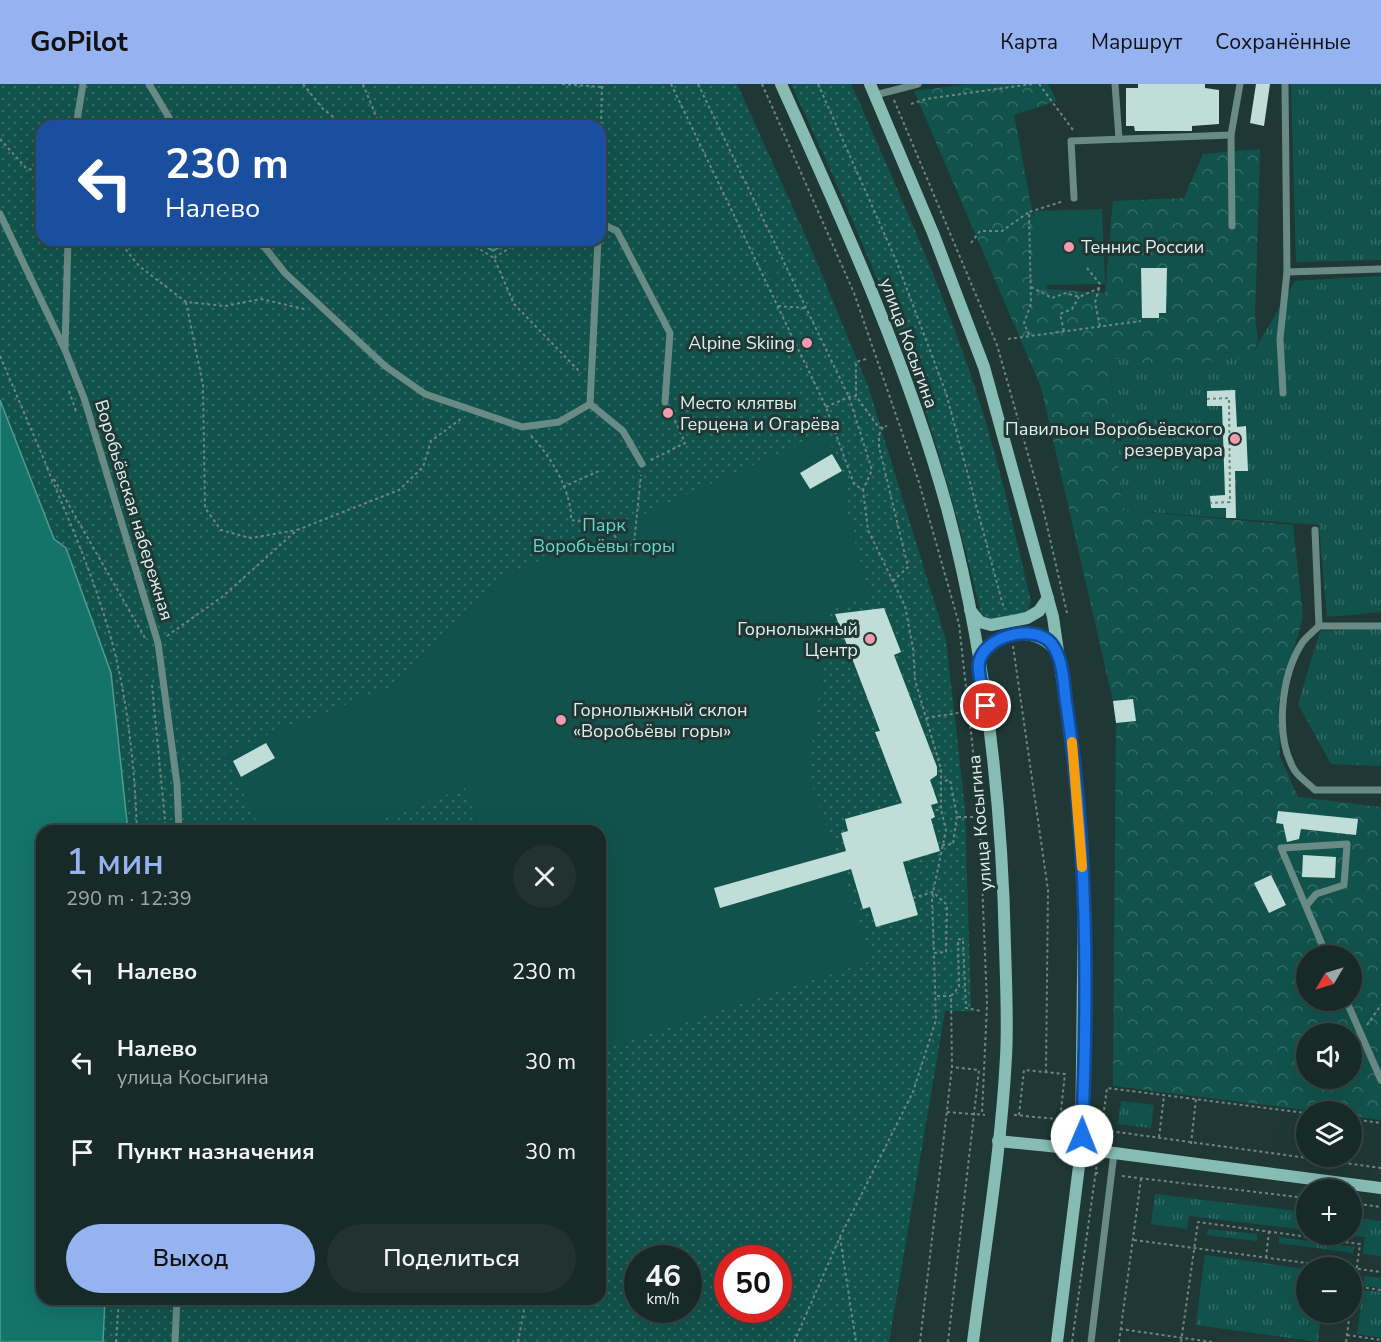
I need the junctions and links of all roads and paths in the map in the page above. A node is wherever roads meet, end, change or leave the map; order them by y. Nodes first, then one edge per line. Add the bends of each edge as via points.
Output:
1 (83, 84) edge
2 (149, 84) edge
3 (303, 84) edge
4 (363, 84) edge
5 (562, 84) edge
6 (671, 84) edge
7 (698, 84) edge
8 (762, 84) edge
9 (781, 84) edge
10 (818, 84) edge
11 (918, 84) edge
12 (1032, 84) edge
13 (1039, 84) edge
14 (1115, 84) edge
15 (1240, 84) edge
16 (1285, 84) edge
17 (602, 85) edge
18 (872, 90) edge
19 (910, 104) dead end
20 (77, 120) edge
21 (170, 120) edge
22 (337, 120) edge
23 (378, 120) edge
24 (601, 120) edge
25 (1232, 135) junction
26 (0, 139) edge
27 (1119, 139) junction
28 (1080, 140) junction
29 (36, 170) edge
30 (1074, 198) joint
31 (1029, 212) junction
32 (0, 213) edge
33 (606, 226) edge
34 (1232, 226) dead end
35 (971, 243) dead end
36 (68, 246) edge
37 (123, 246) edge
38 (264, 246) edge
39 (475, 246) edge
40 (513, 246) edge
41 (598, 246) edge
42 (494, 258) junction
43 (1087, 268) dead end
44 (1381, 269) edge
45 (1287, 272) junction
46 (1031, 287) junction
47 (1099, 288) junction
48 (1079, 297) junction
49 (315, 300) junction
50 (186, 302) junction
51 (778, 306) junction
52 (806, 308) junction
53 (1141, 321) dead end
54 (1100, 326) junction
55 (1064, 331) junction
56 (1029, 335) junction
57 (1008, 339) dead end
58 (65, 350) junction
59 (0, 356) edge
60 (866, 359) dead end
61 (66, 383) dead end
62 (592, 384) junction
63 (1282, 393) dead end
64 (856, 396) junction
65 (849, 397) junction
66 (1207, 399) dead end
67 (665, 402) dead end
68 (590, 404) junction
69 (826, 408) junction
70 (474, 409) junction
71 (78, 417) dead end
72 (675, 420) dead end
73 (522, 427) junction
74 (1164, 448) dead end
75 (1138, 450) dead end
76 (642, 464) junction
77 (48, 468) junction
78 (601, 470) dead end
79 (563, 487) junction
80 (863, 490) junction
81 (1210, 503) dead end
82 (297, 530) junction
83 (1315, 530) dead end
84 (893, 581) junction
85 (1048, 598) junction
86 (969, 609) junction
87 (141, 621) dead end
88 (1008, 622) junction
89 (1319, 626) junction
90 (1381, 626) edge
91 (1012, 636) junction
92 (158, 642) junction
93 (1059, 657) junction
94 (979, 663) junction
95 (151, 678) dead end
96 (963, 712) dead end
97 (926, 718) junction
98 (943, 781) junction
99 (1381, 789) edge
100 (941, 808) junction
101 (933, 811) dead end
102 (957, 816) junction
103 (973, 817) dead end
104 (137, 825) edge
105 (165, 825) edge
106 (179, 825) edge
107 (941, 844) junction
108 (933, 892) junction
109 (913, 898) dead end
110 (1305, 906) junction
111 (1322, 945) edge
112 (934, 953) junction
113 (937, 996) junction
114 (951, 996) junction
115 (1381, 1005) edge
116 (981, 1011) dead end
117 (1362, 1033) edge
118 (1362, 1036) edge
119 (952, 1067) junction
120 (1046, 1072) junction
121 (1381, 1080) edge
122 (1164, 1095) junction
123 (1196, 1099) junction
124 (947, 1112) junction
125 (1296, 1112) edge
126 (975, 1114) junction
127 (1014, 1115) dead end
128 (1019, 1115) junction
129 (1060, 1119) junction
130 (1068, 1120) dead end
131 (1362, 1120) edge
132 (1381, 1123) edge
133 (1094, 1124) dead end
134 (1102, 1132) junction
135 (1159, 1137) junction
136 (998, 1141) junction
137 (1191, 1144) junction
138 (1081, 1149) junction
139 (1114, 1153) junction
140 (1097, 1162) dead end
141 (1381, 1168) edge
142 (1095, 1173) junction
143 (1111, 1174) junction
144 (1141, 1179) junction
145 (1381, 1188) edge
146 (1296, 1197) edge
147 (1362, 1204) edge
148 (1381, 1206) edge
149 (1269, 1231) junction
150 (840, 1236) junction
151 (1134, 1240) junction
152 (1194, 1249) junction
153 (1358, 1257) edge
154 (1266, 1258) junction
155 (1296, 1262) edge
156 (1362, 1270) edge
157 (1381, 1272) edge
158 (1362, 1287) edge
159 (1381, 1290) edge
160 (119, 1305) edge
161 (177, 1305) edge
162 (525, 1305) edge
163 (1349, 1323) edge
164 (1120, 1329) junction
165 (1347, 1335) junction
166 (974, 1336) edge
167 (1181, 1340) edge
168 (1381, 1340) edge
169 (116, 1342) edge
170 (175, 1342) edge
171 (518, 1342) edge
172 (794, 1342) edge
173 (856, 1342) edge
174 (920, 1342) edge
175 (948, 1342) edge
176 (981, 1342) edge
177 (1057, 1342) edge
178 (1072, 1342) edge
179 (1091, 1342) edge
180 (1119, 1342) edge
181 (1212, 1342) edge
182 (1346, 1342) edge

1 - 20 lane
2 - 21 lane
3 - 22 path via 322,109
4 - 23 path
5 - 17 path
6 - 51 path
7 - 52 path
8 - 126 path via 854,293 918,479 959,624 979,805 987,1004 983,1114
9 - 86 main road, улица Косыгина via 873,295 909,390 947,509
10 - 88 path via 896,260 946,393
11 - 18 lane
12 - 19 path
13 - 28 path
14 - 27 lane
15 - 25 lane
16 - 45 lane
17 - 24 path
18 - 85 main road via 984,367
25 - 27 lane
25 - 34 lane
26 - 29 path via 27,169
27 - 28 lane
28 - 30 lane via 1071,141
30 - 31 path
31 - 35 path via 1002,231 980,231
31 - 46 path
32 - 58 lane, Воробьёвская набережная
33 - 67 lane via 618,231 670,333
36 - 58 lane
37 - 50 path via 139,266
38 - 49 lane via 285,273
39 - 42 path
40 - 42 path
41 - 62 lane
42 - 62 path via 514,304
43 - 47 path
44 - 45 lane
45 - 63 lane via 1280,339
46 - 48 path via 1052,298 1066,293
46 - 56 path via 1031,304 1024,322
47 - 48 path
47 - 54 path via 1095,303
48 - 55 path via 1072,309 1060,314
49 - 50 path via 304,309 261,299 225,306
49 - 70 lane via 386,366 425,394
50 - 82 path via 203,385 205,508 221,530 250,538
51 - 52 path
51 - 69 path
52 - 65 path
53 - 54 path
54 - 55 path
55 - 56 path
56 - 57 path
58 - 92 lane, Воробьёвская набережная via 84,398
59 - 77 path
60 - 64 path via 856,362
61 - 71 path
62 - 68 lane
64 - 65 path
64 - 84 path via 879,428 885,426 879,435 879,447 908,567
65 - 69 path
65 - 80 path via 872,470
66 - 81 path via 1229,398 1231,428 1230,502
68 - 73 lane via 559,422
68 - 76 lane via 623,431
69 - 80 path via 854,484
70 - 73 lane
70 - 82 path via 432,441 423,467 399,490
72 - 76 path via 685,443
73 - 79 path via 542,446
74 - 75 path
76 - 79 path via 634,543 624,549 607,525 571,520 572,503
77 - 87 path via 148,644
77 - 104 path via 82,549 119,672 136,791
78 - 79 path
80 - 84 path via 868,530
82 - 92 path via 222,597
83 - 89 lane
84 - 97 path via 905,606 915,680
85 - 88 main road via 1033,615
85 - 93 main road
86 - 88 main road via 980,622
86 - 94 main road, улица Косыгина
89 - 90 lane
89 - 99 lane via 1303,642 1292,668 1281,715 1285,748 1296,772 1315,790
91 - 93 main road via 1032,633 1050,642
91 - 94 main road via 986,647
91 - 120 path via 1048,890
92 - 106 lane, Воробьёвская набережная
93 - 138 main road via 1074,761 1084,891
94 - 136 main road, улица Косыгина via 996,772 1004,872 1006,1056
95 - 105 path
96 - 97 path
97 - 98 path
98 - 100 path
98 - 102 path via 950,780
100 - 101 path
100 - 107 path via 946,830
102 - 103 path
102 - 107 path via 953,844
107 - 108 path
108 - 109 path
108 - 112 path
108 - 112 path via 947,905 946,952
110 - 110 lane via 1316,894 1344,885 1347,844 1281,848
110 - 111 lane
112 - 113 path
113 - 114 path
113 - 150 path via 936,1020 913,1092
114 - 116 path via 959,987 958,939 963,940 966,1008
114 - 119 path
115 - 117 path
118 - 121 lane
119 - 124 path
119 - 126 path via 978,1070
120 - 128 path via 1024,1070
120 - 129 path via 1065,1074
122 - 123 path
122 - 134 path via 1107,1088
122 - 135 path
123 - 125 path
123 - 137 path
124 - 126 path
124 - 174 path
126 - 175 path
127 - 128 path
128 - 129 path
129 - 130 path
131 - 132 path
133 - 134 path
134 - 135 path
135 - 137 path
136 - 138 main road
136 - 166 main road, улица Косыгина
137 - 141 path
138 - 139 main road
138 - 177 main road
139 - 143 lane
139 - 145 main road
140 - 142 path
142 - 143 path
142 - 178 path
143 - 144 path
143 - 179 lane
144 - 146 path
144 - 151 path
147 - 148 path
149 - 152 path via 1198,1222
149 - 153 path via 1360,1244
149 - 154 path
150 - 172 path
150 - 173 path
151 - 152 path
151 - 164 path
152 - 154 path
152 - 167 path
154 - 155 path
156 - 157 path
158 - 159 path
160 - 169 path
161 - 170 lane
162 - 171 path
163 - 165 path
164 - 167 path
164 - 180 path
165 - 168 path
165 - 182 path
166 - 176 main road
167 - 181 path

